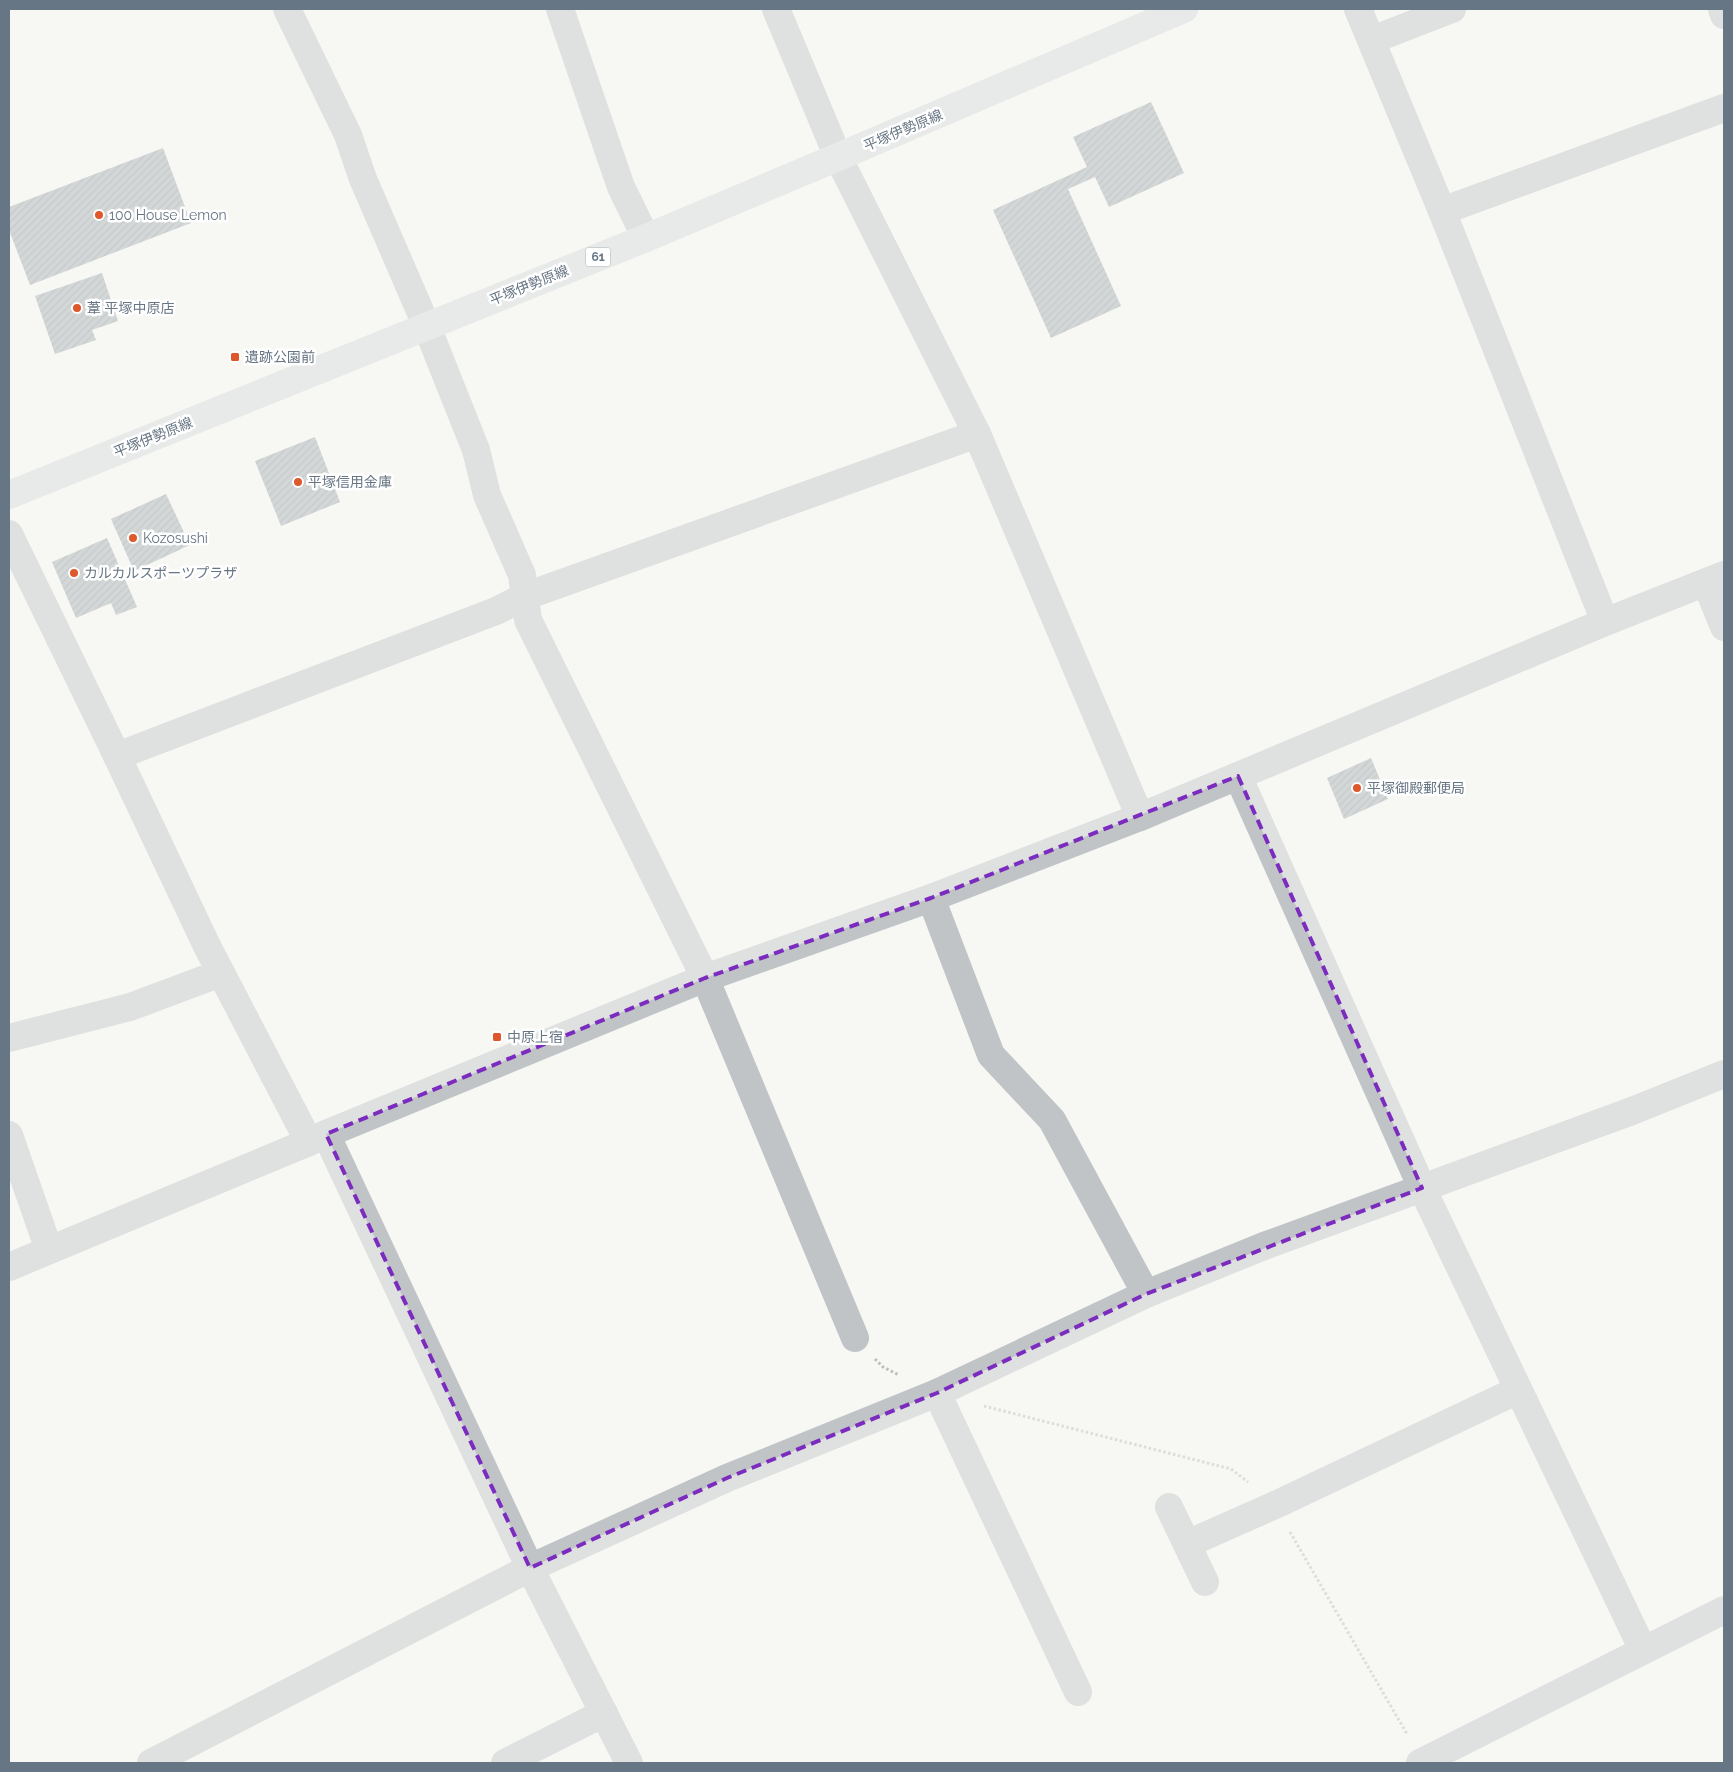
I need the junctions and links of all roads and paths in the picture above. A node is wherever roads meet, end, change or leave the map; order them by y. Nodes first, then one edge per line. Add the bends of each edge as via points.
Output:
1 (287, 9) edge
2 (560, 9) edge
3 (776, 9) edge
4 (1184, 9) edge
5 (1358, 9) edge
6 (1452, 9) edge
7 (1722, 9) edge
8 (1724, 15) edge
9 (1372, 40) junction
10 (1724, 108) edge
11 (838, 157) junction
12 (1442, 211) junction
13 (646, 238) junction
14 (428, 327) junction
15 (977, 434) junction
16 (9, 495) edge
17 (9, 534) edge
18 (1715, 579) edge
19 (526, 596) junction
20 (1605, 622) junction
21 (1724, 627) edge
22 (117, 756) junction
23 (1238, 776) junction
24 (1140, 817) junction
25 (931, 898) junction
26 (221, 974) junction
27 (705, 978) junction
28 (9, 1038) edge
29 (1724, 1074) edge
30 (9, 1135) edge
31 (318, 1138) junction
32 (1422, 1188) junction
33 (49, 1250) junction
34 (9, 1267) edge
35 (1146, 1294) junction
36 (855, 1338) dead end
37 (1518, 1390) junction
38 (937, 1393) junction
39 (1169, 1507) dead end
40 (1187, 1544) junction
41 (530, 1568) junction
42 (1205, 1582) dead end
43 (1724, 1610) edge
44 (1643, 1650) junction
45 (1078, 1692) dead end
46 (604, 1713) junction
47 (151, 1763) edge
48 (505, 1763) edge
49 (629, 1763) edge
50 (1420, 1763) edge

1 - 14 street via 348,135 363,180
2 - 13 street via 621,188
3 - 11 street
4 - 11 main road, 平塚伊勢原線 / 61
5 - 9 street
6 - 9 street
7 - 8 street
9 - 12 street
10 - 12 street
11 - 13 main road, 平塚伊勢原線 / 61
11 - 15 street
12 - 20 street
13 - 14 main road, 平塚伊勢原線 / 61
14 - 16 main road, 平塚伊勢原線 / 61
14 - 19 street via 476,450 487,495 522,575
15 - 19 street
15 - 24 street
17 - 22 street
18 - 20 street
18 - 21 street
19 - 22 street via 496,612
19 - 27 street via 528,620
20 - 23 street
22 - 26 street
23 - 24 street
23 - 32 street
24 - 25 street
25 - 27 street
25 - 35 street via 991,1055 1052,1120
26 - 28 street via 130,1007
26 - 31 street
27 - 31 street
27 - 36 street
29 - 32 street via 1632,1112
30 - 33 street
31 - 33 street
31 - 41 street
32 - 35 street via 1264,1246
32 - 37 street
33 - 34 street
35 - 38 street
37 - 40 street
37 - 44 street
38 - 41 street via 727,1478
38 - 45 street
39 - 40 street
40 - 42 street
41 - 46 street
41 - 47 street
43 - 44 street
44 - 50 street
46 - 48 street
46 - 49 street

